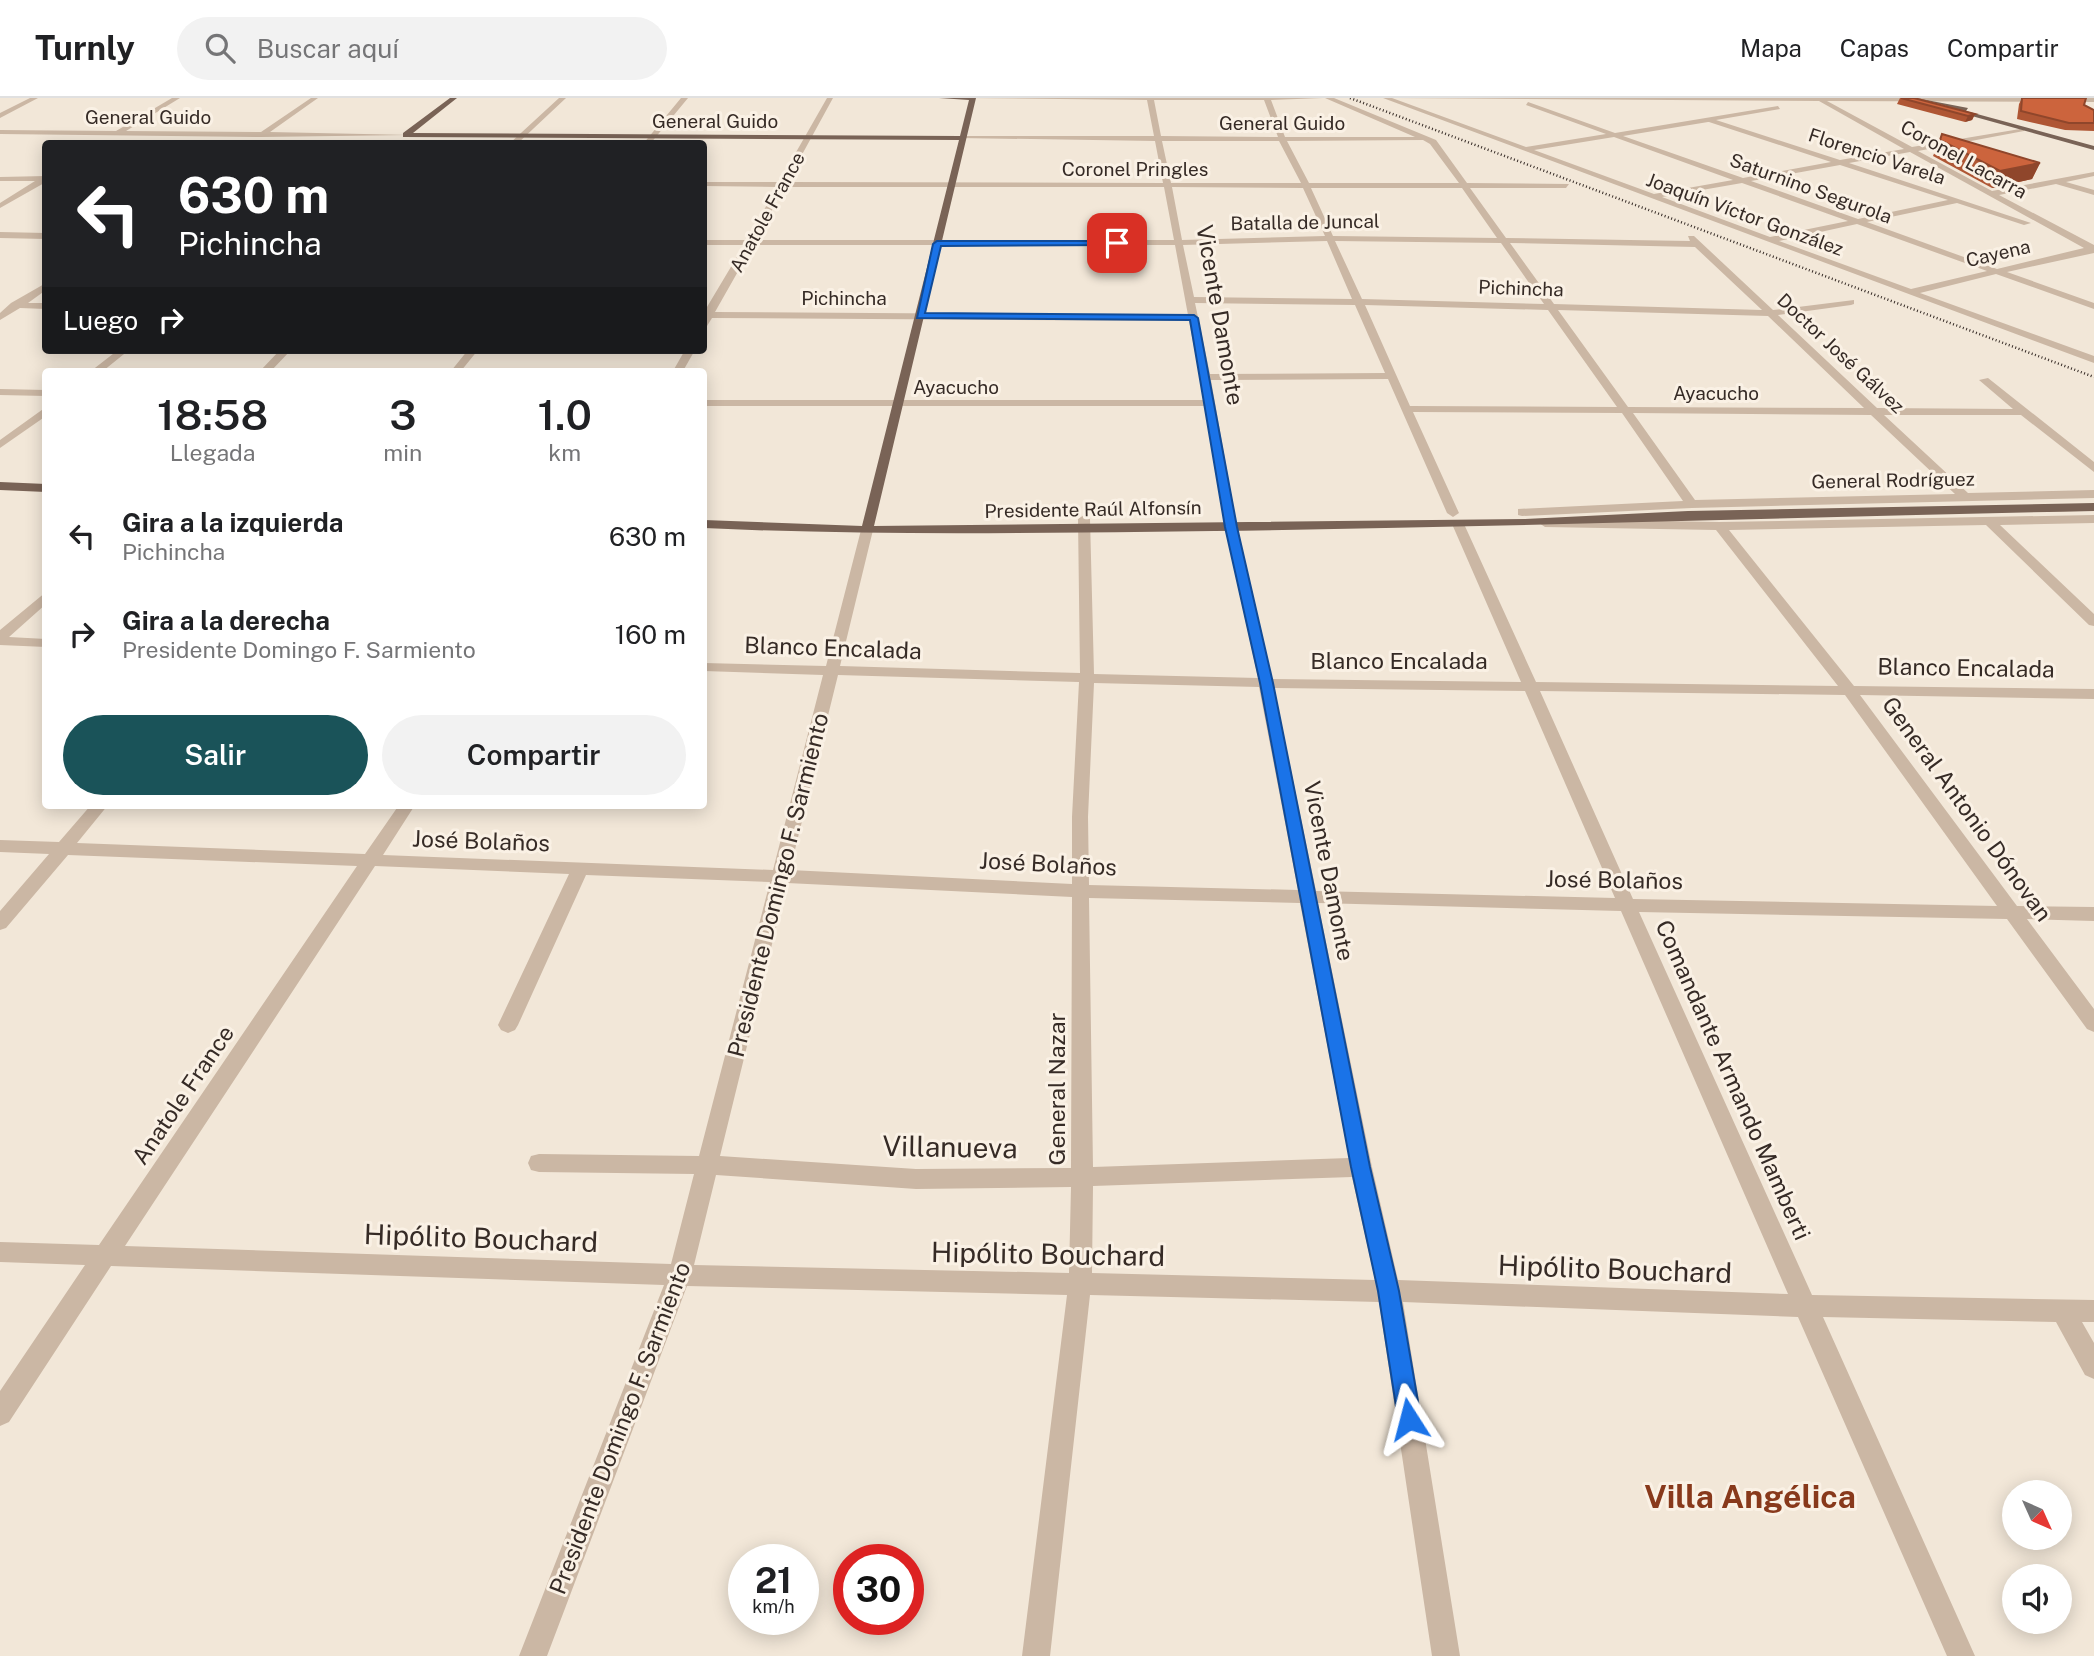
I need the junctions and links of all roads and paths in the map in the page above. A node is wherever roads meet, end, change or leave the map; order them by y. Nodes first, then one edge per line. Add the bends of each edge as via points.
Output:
1 (36, 98) edge
2 (177, 98) edge
3 (315, 98) edge
4 (454, 98) edge
5 (563, 98) edge
6 (685, 98) edge
7 (830, 98) edge
8 (942, 98) edge
9 (973, 98) edge
10 (1150, 98) edge
11 (1320, 98) edge
12 (1328, 98) edge
13 (1386, 98) edge
14 (1698, 98) edge
15 (1902, 98) edge
16 (1267, 99) edge
17 (1650, 99) edge
18 (1818, 99) edge
19 (1915, 99) edge
20 (2033, 99) edge
21 (1518, 100) junction
22 (1708, 100) junction
23 (1930, 100) junction
24 (2049, 100) junction
25 (2094, 100) edge
26 (1676, 109) dead end
27 (2094, 110) edge
28 (1687, 113) dead end
29 (0, 116) edge
30 (1709, 120) junction
31 (1867, 126) junction
32 (2024, 129) junction
33 (0, 132) edge
34 (119, 133) junction
35 (264, 134) junction
36 (406, 135) junction
37 (1614, 135) junction
38 (520, 136) junction
39 (1907, 137) dead end
40 (808, 138) junction
41 (963, 138) junction
42 (1157, 138) junction
43 (1282, 139) junction
44 (108, 140) edge
45 (256, 140) edge
46 (400, 140) edge
47 (516, 140) edge
48 (649, 140) edge
49 (1430, 140) junction
50 (1920, 141) dead end
51 (1934, 145) junction
52 (2094, 146) edge
53 (1526, 149) junction
54 (1910, 149) junction
55 (1956, 151) edge
56 (1840, 162) junction
57 (2031, 174) edge
58 (2094, 174) edge
59 (0, 179) edge
60 (42, 179) edge
61 (1742, 180) junction
62 (42, 181) edge
63 (2056, 181) junction
64 (707, 184) edge
65 (782, 184) junction
66 (953, 184) junction
67 (1168, 184) junction
68 (1306, 185) junction
69 (1465, 185) junction
70 (1566, 186) dead end
71 (2094, 192) edge
72 (1991, 194) junction
73 (1652, 197) junction
74 (1957, 201) junction
75 (0, 206) edge
76 (1857, 221) junction
77 (0, 235) edge
78 (42, 236) edge
79 (2066, 236) junction
80 (1689, 237) dead end
81 (1329, 240) junction
82 (1770, 240) junction
83 (1506, 241) junction
84 (707, 242) edge
85 (1180, 242) junction
86 (750, 243) junction
87 (937, 244) junction
88 (1697, 244) junction
89 (2093, 248) edge
90 (1996, 271) junction
91 (42, 289) edge
92 (1911, 292) junction
93 (1190, 300) junction
94 (1357, 302) junction
95 (1851, 302) dead end
96 (0, 305) edge
97 (17, 306) junction
98 (42, 306) edge
99 (2094, 306) edge
100 (1553, 307) junction
101 (1771, 313) junction
102 (707, 314) edge
103 (707, 316) edge
104 (920, 316) junction
105 (0, 317) edge
106 (1194, 318) junction
107 (2094, 344) edge
108 (2068, 351) junction
109 (119, 354) edge
110 (282, 354) edge
111 (471, 354) edge
112 (2094, 360) edge
113 (100, 368) edge
114 (268, 368) edge
115 (459, 368) edge
116 (1392, 376) junction
117 (1205, 377) junction
118 (1984, 380) dead end
119 (0, 392) edge
120 (42, 393) edge
121 (707, 403) edge
122 (1209, 403) junction
123 (897, 405) junction
124 (1406, 408) junction
125 (1626, 410) junction
126 (1875, 411) junction
127 (2026, 412) junction
128 (42, 413) edge
129 (0, 445) edge
130 (2094, 468) edge
131 (0, 486) edge
132 (42, 488) edge
133 (2094, 494) edge
134 (0, 496) edge
135 (42, 498) edge
136 (1966, 498) junction
137 (2094, 507) edge
138 (1690, 510) junction
139 (707, 514) edge
140 (1523, 518) junction
141 (1456, 519) junction
142 (2094, 519) edge
143 (1230, 522) junction
144 (1990, 522) junction
145 (707, 524) edge
146 (1083, 524) junction
147 (868, 525) junction
148 (1720, 526) junction
149 (42, 600) edge
150 (2094, 622) edge
151 (0, 640) edge
152 (42, 643) edge
153 (707, 667) edge
154 (832, 671) junction
155 (1087, 678) junction
156 (1266, 683) junction
157 (1529, 685) junction
158 (1848, 689) junction
159 (2094, 694) edge
160 (97, 809) edge
161 (404, 809) edge
162 (0, 846) edge
163 (64, 849) junction
164 (369, 862) junction
165 (580, 869) junction
166 (780, 876) junction
167 (1081, 891) junction
168 (1307, 898) junction
169 (1628, 905) junction
170 (2013, 913) junction
171 (2094, 914) edge
172 (0, 923) edge
173 (2094, 1024) edge
174 (508, 1025) dead end
175 (539, 1163) dead end
176 (708, 1165) junction
177 (1361, 1167) junction
178 (1082, 1177) junction
179 (0, 1252) edge
180 (107, 1254) junction
181 (680, 1275) junction
182 (1080, 1285) junction
183 (1389, 1291) junction
184 (1807, 1306) junction
185 (2063, 1311) junction
186 (2094, 1311) edge
187 (2094, 1367) edge
188 (0, 1413) edge
189 (533, 1656) edge
190 (1036, 1656) edge
191 (1446, 1656) edge
192 (1961, 1656) edge

1 - 29 street
2 - 34 street
3 - 35 street
4 - 36 main road
5 - 38 street
6 - 48 street
7 - 40 street, Anatole France
8 - 9 main road
9 - 10 street
9 - 41 main road, Presidente Domingo F. Sarmiento
10 - 16 street
10 - 42 street, Vicente Damonte
11 - 16 street
12 - 49 street
13 - 21 street
13 - 53 street, Joaquín Víctor González
14 - 22 street
15 - 19 main road
16 - 43 street, Comandante Armando Mamberti
17 - 21 street
17 - 22 street
17 - 26 street
18 - 19 street
18 - 22 street
18 - 30 street
18 - 31 street, Coronel Lacarra
19 - 23 street
19 - 32 main road
20 - 23 street
20 - 24 street
21 - 37 street, Saturnino Segurola
23 - 52 main road
24 - 25 street
24 - 27 street
28 - 30 street, Florencio Varela
30 - 37 street
30 - 56 street, Florencio Varela
31 - 39 street
31 - 54 street, Coronel Lacarra
32 - 51 street
32 - 52 main road
33 - 34 street, General Guido
34 - 35 street, General Guido
34 - 44 street
35 - 36 street, General Guido
35 - 45 street
36 - 38 main road, General Guido
36 - 46 street
37 - 53 street
37 - 61 street, Saturnino Segurola
38 - 47 street
38 - 48 main road, General Guido
40 - 41 main road, General Guido
40 - 48 main road, General Guido
40 - 65 street, Anatole France
41 - 42 street, General Guido
41 - 66 main road, Presidente Domingo F. Sarmiento
42 - 43 street, General Guido
42 - 67 street, Vicente Damonte
43 - 49 street, General Guido
43 - 68 street, Comandante Armando Mamberti
49 - 69 street
50 - 51 street
51 - 54 street
51 - 55 street
53 - 73 street, Joaquín Víctor González
54 - 56 street
54 - 72 street, Coronel Lacarra
56 - 61 street
56 - 74 street, Florencio Varela
57 - 63 street
58 - 63 street
59 - 60 street
61 - 73 street
61 - 76 street, Saturnino Segurola
62 - 75 street
63 - 71 street
63 - 72 street
64 - 65 street, Coronel Pringles
65 - 66 street, Coronel Pringles
65 - 86 street, Anatole France
66 - 67 street, Coronel Pringles
66 - 87 main road, Presidente Domingo F. Sarmiento
67 - 68 street, Coronel Pringles
67 - 85 street, Vicente Damonte
68 - 69 street, Coronel Pringles
68 - 81 street, Comandante Armando Mamberti
69 - 70 street, Coronel Pringles
69 - 83 street
72 - 74 street
72 - 79 street, Coronel Lacarra
73 - 82 street, Joaquín Víctor González
74 - 76 street
74 - 79 street, Florencio Varela
76 - 82 street
76 - 90 street, Saturnino Segurola
77 - 78 street
79 - 89 street, Coronel Lacarra
80 - 88 street, Doctor José Gálvez
81 - 83 street, Batalla de Juncal
81 - 85 street, Batalla de Juncal
81 - 94 street, Comandante Armando Mamberti
82 - 92 street, Joaquín Víctor González
83 - 88 street, Batalla de Juncal
83 - 100 street
84 - 86 street, Batalla de Juncal
85 - 87 street, Batalla de Juncal
85 - 93 street, Vicente Damonte
86 - 87 street, Batalla de Juncal
86 - 102 street, Anatole France
87 - 104 main road, Presidente Domingo F. Sarmiento
88 - 101 street, Doctor José Gálvez
89 - 90 street, Cayena
90 - 92 street, Cayena
90 - 99 street, Saturnino Segurola
91 - 97 street
92 - 108 street, Joaquín Víctor González
93 - 94 street, Pichincha
93 - 106 street, Vicente Damonte
94 - 100 street, Pichincha
94 - 116 street, Comandante Armando Mamberti
95 - 101 street, Pichincha
96 - 97 street
97 - 98 street
97 - 105 street
100 - 101 street, Pichincha
100 - 125 street
101 - 126 street, Doctor José Gálvez
103 - 104 street, Pichincha
104 - 106 street, Pichincha
104 - 123 main road, Presidente Domingo F. Sarmiento
106 - 117 street, Vicente Damonte
107 - 108 street
108 - 112 street, Joaquín Víctor González
109 - 113 street
110 - 114 street
111 - 115 street
116 - 117 street
116 - 124 street, Comandante Armando Mamberti
117 - 122 street, Vicente Damonte
118 - 127 street
119 - 120 street
121 - 123 street, Ayacucho
122 - 123 street, Ayacucho
122 - 143 street, Vicente Damonte
123 - 147 main road, Presidente Domingo F. Sarmiento
124 - 125 street, Ayacucho
124 - 141 street, Comandante Armando Mamberti
125 - 126 street, Ayacucho
125 - 138 street
126 - 127 street, Ayacucho
126 - 136 street, Doctor José Gálvez
127 - 130 street
128 - 129 street
131 - 132 main road
133 - 136 street, General Rodríguez
134 - 135 main road
136 - 138 street, General Rodríguez
137 - 138 main road
138 - 140 street, Presidente Raúl Alfonsín
138 - 140 main road, Presidente Raúl Alfonsín via 1649,516
139 - 147 main road, Presidente Raúl Alfonsín
140 - 141 main road, Presidente Raúl Alfonsín
140 - 148 street, Presidente Raúl Alfonsín
141 - 143 main road, Presidente Raúl Alfonsín
141 - 157 street, Comandante Armando Mamberti
142 - 144 street, General Rodríguez
143 - 146 main road, Presidente Raúl Alfonsín
143 - 156 street, Vicente Damonte
144 - 148 street, General Rodríguez
144 - 150 street
145 - 147 main road, Presidente Raúl Alfonsín
146 - 147 main road, Presidente Raúl Alfonsín
146 - 155 street, General Nazar
147 - 154 street, Presidente Domingo F. Sarmiento
148 - 158 street, General Antonio Dónovan
149 - 151 street
151 - 152 street
153 - 154 street, Blanco Encalada
154 - 155 street, Blanco Encalada
154 - 166 street, Presidente Domingo F. Sarmiento
155 - 156 street, Blanco Encalada
155 - 167 street, General Nazar
156 - 157 street, Blanco Encalada
156 - 168 street, Vicente Damonte
157 - 158 street, Blanco Encalada
157 - 169 street, Comandante Armando Mamberti
158 - 159 street, Blanco Encalada
158 - 170 street, General Antonio Dónovan
160 - 163 street
161 - 164 street, Anatole France
162 - 163 street, José Bolaños
163 - 164 street, José Bolaños
163 - 172 street
164 - 165 street, José Bolaños
164 - 180 street, Anatole France
165 - 166 street, José Bolaños
165 - 174 street
166 - 167 street, José Bolaños
166 - 176 street, Presidente Domingo F. Sarmiento
167 - 168 street, José Bolaños
167 - 178 street, General Nazar
168 - 169 street, José Bolaños
168 - 177 street, Vicente Damonte
169 - 170 street, José Bolaños
169 - 184 street, Comandante Armando Mamberti
170 - 171 street, José Bolaños
170 - 173 street, General Antonio Dónovan
175 - 176 street, Villanueva
176 - 178 street, Villanueva via 916,1179
176 - 181 street, Presidente Domingo F. Sarmiento
177 - 178 street, Villanueva
177 - 183 street, Vicente Damonte
178 - 182 street, General Nazar
179 - 180 street, Hipólito Bouchard
180 - 181 street, Hipólito Bouchard
180 - 188 street, Anatole France
181 - 182 street, Hipólito Bouchard
181 - 189 street, Presidente Domingo F. Sarmiento
182 - 183 street, Hipólito Bouchard
182 - 190 street, General Nazar
183 - 184 street, Hipólito Bouchard
183 - 191 street, Vicente Damonte
184 - 185 street, Hipólito Bouchard
184 - 192 street, Comandante Armando Mamberti
185 - 186 street, Hipólito Bouchard
185 - 187 street

